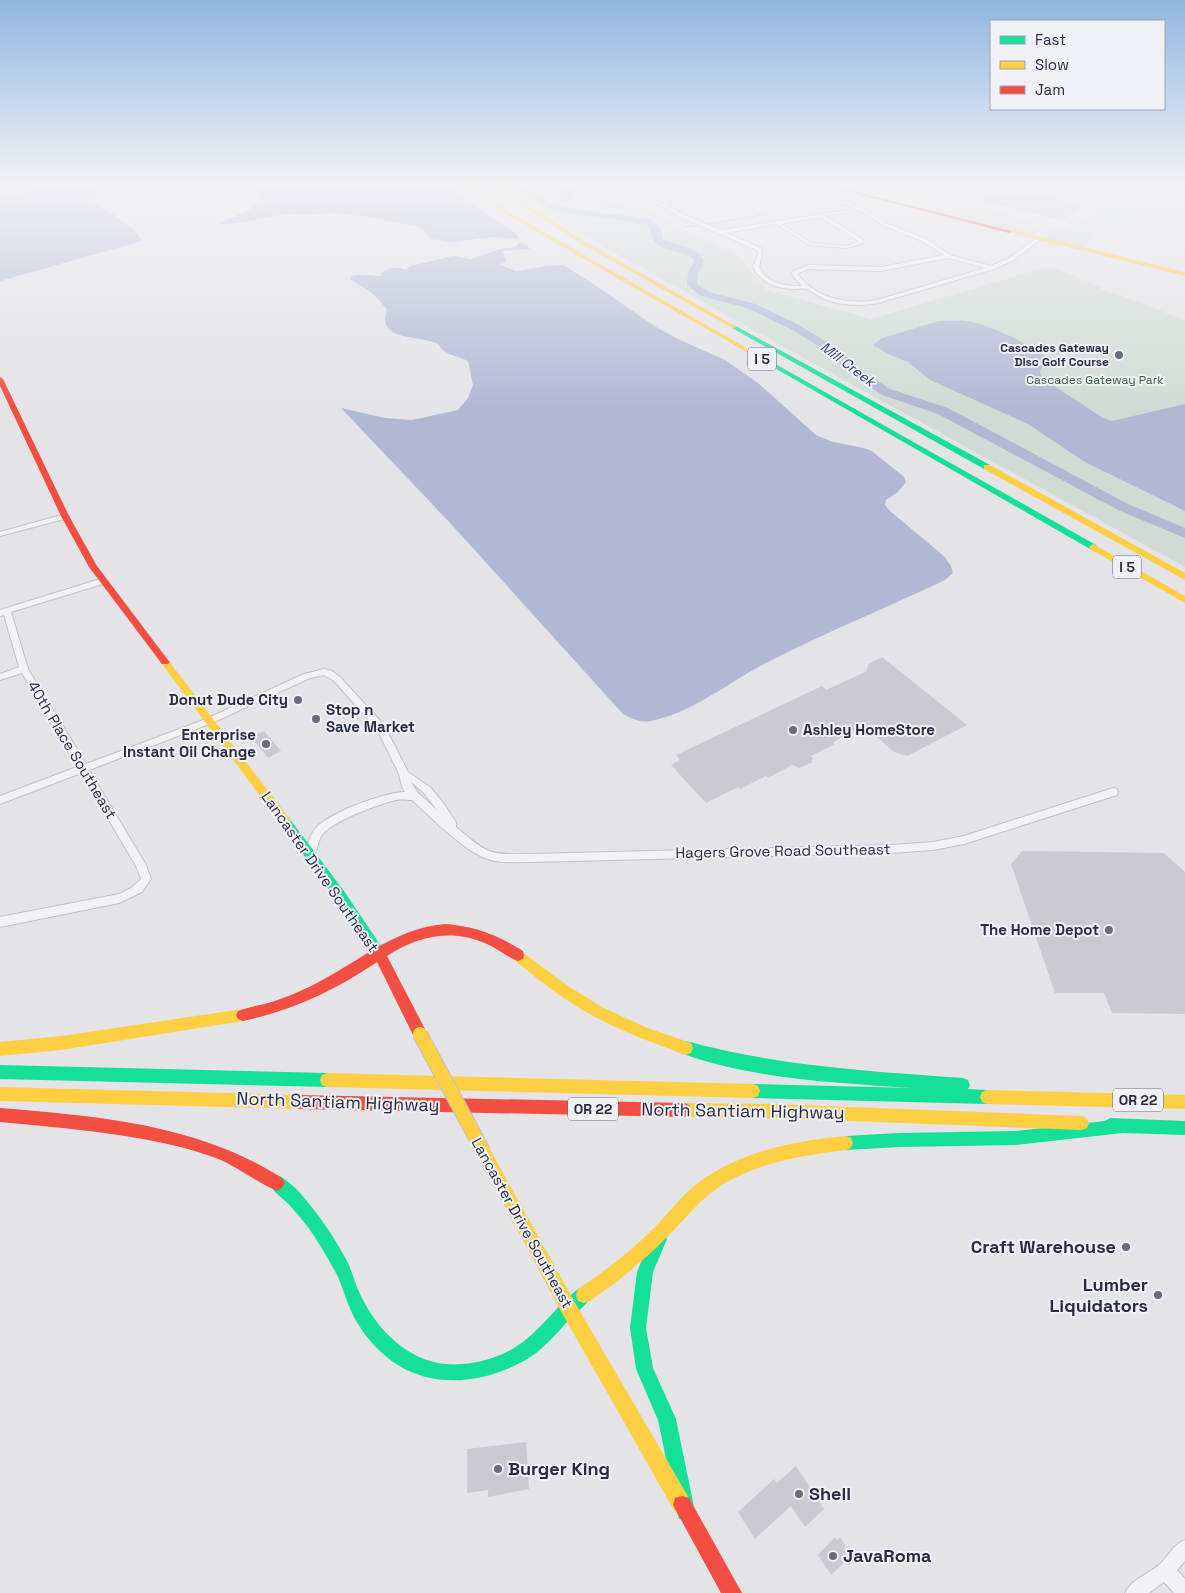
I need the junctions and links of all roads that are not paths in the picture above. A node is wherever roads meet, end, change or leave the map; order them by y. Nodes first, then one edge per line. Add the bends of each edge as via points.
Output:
1 (590, 260) edge
2 (614, 260) edge
3 (758, 260) edge
4 (926, 260) edge
5 (964, 260) edge
6 (1009, 260) edge
7 (1128, 260) edge
8 (992, 268) junction
9 (1185, 274) edge
10 (807, 287) junction
11 (0, 379) edge
12 (65, 516) junction
13 (0, 534) edge
14 (1185, 576) edge
15 (103, 581) junction
16 (1185, 601) edge
17 (4, 612) edge
18 (24, 669) junction
19 (0, 677) edge
20 (209, 720) junction
21 (84, 769) junction
22 (404, 774) junction
23 (1113, 792) dead end
24 (414, 796) junction
25 (0, 800) edge
26 (455, 830) junction
27 (310, 854) junction
28 (0, 922) edge
29 (380, 956) junction
30 (0, 1049) edge
31 (0, 1072) edge
32 (0, 1094) edge
33 (1090, 1099) junction
34 (1185, 1102) edge
35 (0, 1115) edge
36 (1121, 1126) junction
37 (1185, 1128) edge
38 (663, 1230) junction
39 (568, 1307) junction
40 (686, 1512) junction
41 (1185, 1548) edge
42 (1166, 1570) junction
43 (732, 1593) edge
44 (1134, 1593) edge
45 (1185, 1593) edge

1 - 16 main road, I 5
2 - 14 main road, I 5
3 - 10 street via 757,271 768,281 788,288
4 - 10 street via 881,269 803,268 795,275
5 - 8 street
6 - 8 street
7 - 9 main road
8 - 10 street via 863,304 833,301
11 - 12 main road, Lancaster Drive Southeast
12 - 13 street
12 - 15 main road, Lancaster Drive Southeast
15 - 17 street
15 - 20 main road, Lancaster Drive Southeast
17 - 18 street, 40th Place Southeast
18 - 19 street
18 - 21 street, 40th Place Southeast
20 - 21 street
20 - 22 street, Hagers Grove Road Southeast via 307,676 329,673 381,727
20 - 27 main road, Lancaster Drive Southeast
21 - 25 street
21 - 28 street, 40th Place Southeast via 146,879 137,890 119,898
22 - 24 street, Hagers Grove Road Southeast via 407,787
22 - 26 street, Hagers Grove Road Southeast via 418,781 439,804
23 - 26 street, Hagers Grove Road Southeast via 964,840 892,849 508,859 485,854
24 - 26 street, Hagers Grove Road Southeast
24 - 27 street via 398,796 371,803 328,823 317,833
27 - 29 main road, Lancaster Drive Southeast
29 - 30 main road via 305,997 263,1011 70,1042
29 - 33 main road via 401,941 436,931 480,933 500,941 569,995 612,1020 660,1040 710,1054 760,1066 843,1076
29 - 39 main road, Lancaster Drive Southeast, bridge
31 - 33 main road, North Santiam Highway / OR 22
32 - 36 main road, North Santiam Highway / OR 22 via 782,1111 1056,1120
33 - 34 main road, North Santiam Highway / OR 22
35 - 39 main road via 181,1138 218,1149 253,1166 283,1188 310,1216 339,1262 355,1302 372,1332 387,1348 413,1364 432,1370 457,1372 498,1364 520,1355 548,1333
36 - 37 main road, North Santiam Highway / OR 22
36 - 38 main road via 1018,1138 900,1140 792,1151 730,1172 706,1186
38 - 39 main road via 614,1275
38 - 40 main road via 645,1272 638,1328 645,1369 667,1419
39 - 40 main road, Lancaster Drive Southeast
40 - 43 main road, Lancaster Drive Southeast
41 - 42 street
42 - 44 street
42 - 45 street

